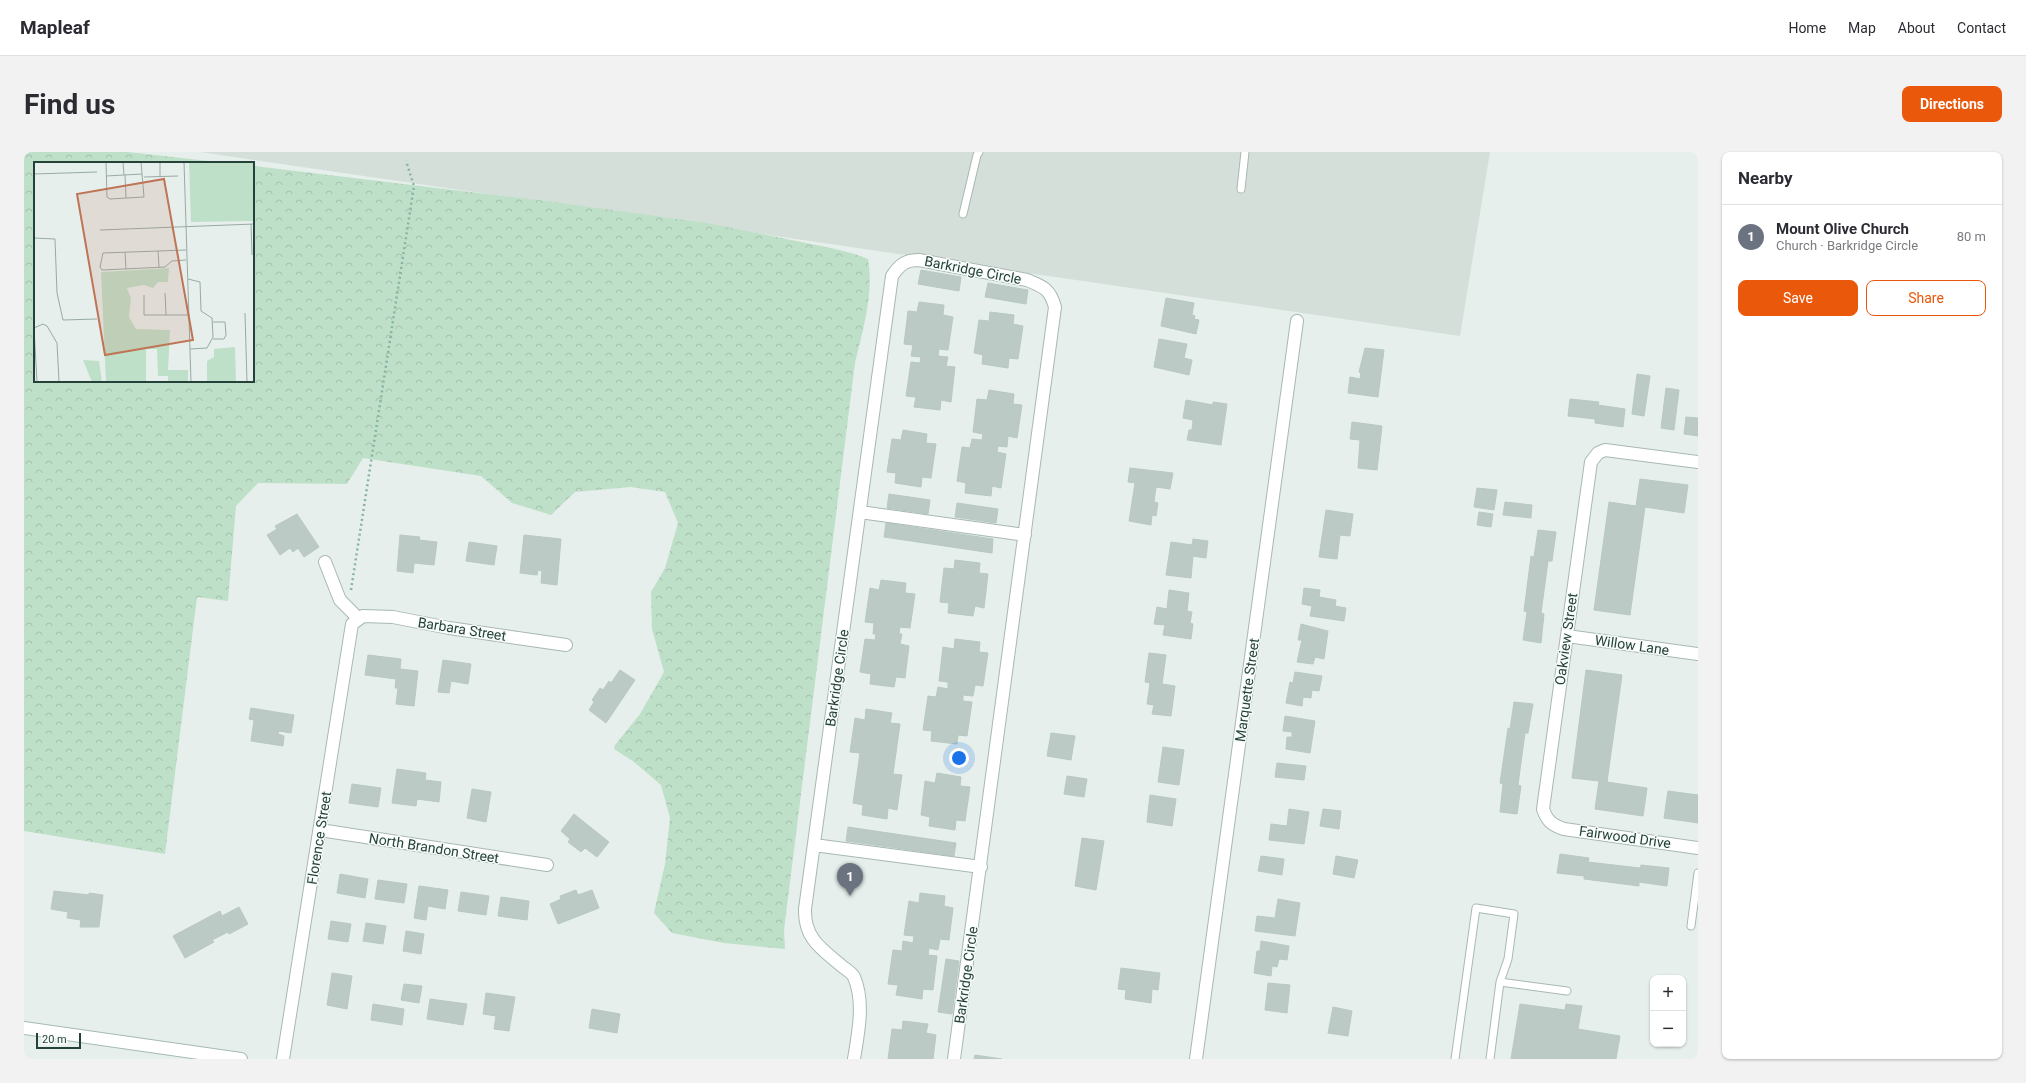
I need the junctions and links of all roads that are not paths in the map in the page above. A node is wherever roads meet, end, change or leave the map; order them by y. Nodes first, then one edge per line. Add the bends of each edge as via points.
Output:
1 (980, 152) edge
2 (1245, 152) edge
3 (1242, 189) dead end
4 (963, 214) dead end
5 (1297, 321) dead end
6 (1698, 462) edge
7 (860, 512) junction
8 (1025, 535) junction
9 (325, 562) dead end
10 (358, 618) junction
11 (1567, 636) junction
12 (566, 646) dead end
13 (1698, 654) edge
14 (1552, 825) joint
15 (320, 830) junction
16 (814, 845) junction
17 (1698, 848) edge
18 (547, 865) dead end
19 (981, 867) junction
20 (1698, 873) edge
21 (1691, 926) dead end
22 (1500, 982) junction
23 (1567, 991) dead end
24 (24, 1028) edge
25 (241, 1059) edge
26 (283, 1059) edge
27 (854, 1059) edge
28 (954, 1059) edge
29 (1196, 1059) edge
30 (1455, 1059) edge
31 (1490, 1059) edge

1 - 4 lane via 976,155
2 - 3 lane
5 - 29 street, Marquette Street
6 - 11 street, Oakview Street via 1611,451 1598,453 1591,462
7 - 8 street
7 - 8 street, Barkridge Circle via 892,276 897,268 908,260 919,260 1027,280 1044,287 1052,294 1055,307
7 - 16 street, Barkridge Circle
8 - 19 street, Barkridge Circle
9 - 10 street via 340,600
10 - 12 street, Barbara Street via 368,615 393,617
10 - 15 street, Florence Street via 352,624
11 - 13 street, Willow Lane
11 - 14 street, Oakview Street via 1543,809
14 - 17 street, Fairwood Drive via 1564,829
15 - 18 street, North Brandon Street
15 - 26 street, Florence Street
16 - 19 street
16 - 27 street, Barkridge Circle via 805,922 808,933 816,943 854,976 859,1027
19 - 28 street, Barkridge Circle
20 - 21 lane
22 - 23 lane
22 - 30 lane via 1508,959 1514,914 1476,908
22 - 31 lane
24 - 25 street

